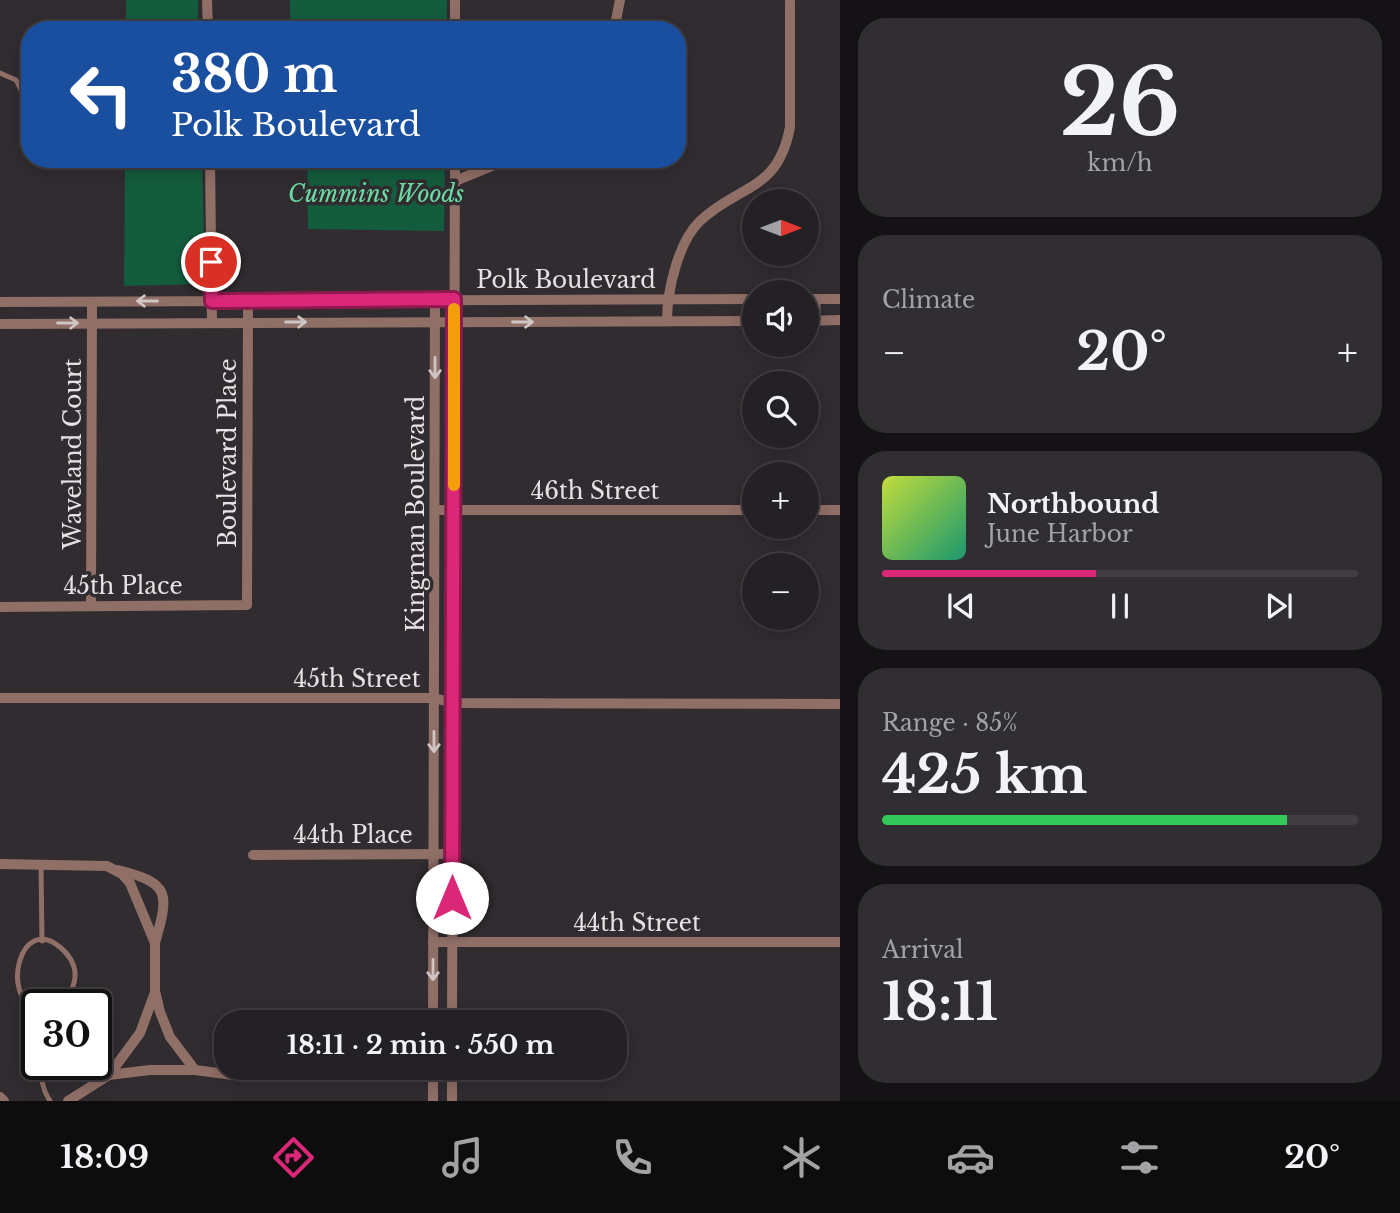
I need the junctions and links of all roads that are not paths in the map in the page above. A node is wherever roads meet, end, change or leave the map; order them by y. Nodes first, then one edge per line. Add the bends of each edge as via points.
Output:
1 (207, 0) edge
2 (620, 0) edge
3 (455, 1) edge
4 (790, 2) dead end
5 (208, 21) edge
6 (455, 21) edge
7 (616, 21) edge
8 (0, 73) edge
9 (21, 90) edge
10 (210, 168) edge
11 (455, 168) edge
12 (487, 168) edge
13 (455, 181) junction
14 (435, 299) junction
15 (454, 299) junction
16 (667, 299) junction
17 (742, 299) edge
18 (819, 299) edge
19 (840, 299) edge
20 (212, 301) junction
21 (248, 301) junction
22 (0, 302) edge
23 (92, 302) junction
24 (819, 320) edge
25 (840, 320) edge
26 (667, 321) junction
27 (742, 321) edge
28 (435, 322) junction
29 (454, 322) junction
30 (92, 323) junction
31 (212, 323) junction
32 (248, 323) junction
33 (0, 324) edge
34 (435, 510) junction
35 (454, 510) junction
36 (742, 510) edge
37 (819, 510) edge
38 (840, 510) edge
39 (247, 605) joint
40 (92, 606) junction
41 (0, 607) edge
42 (0, 698) edge
43 (434, 698) junction
44 (453, 703) junction
45 (840, 704) edge
46 (434, 854) junction
47 (453, 854) junction
48 (253, 855) dead end
49 (0, 864) edge
50 (41, 865) junction
51 (114, 869) junction
52 (42, 941) junction
53 (433, 942) junction
54 (452, 942) junction
55 (840, 942) edge
56 (155, 943) junction
57 (16, 951) dead end
58 (72, 989) edge
59 (155, 991) junction
60 (18, 1001) dead end
61 (21, 1002) edge
62 (433, 1010) edge
63 (452, 1010) edge
64 (195, 1070) junction
65 (112, 1071) edge
66 (214, 1072) edge
67 (112, 1075) edge
68 (41, 1080) edge
69 (101, 1080) edge
70 (433, 1080) edge
71 (452, 1080) edge
72 (0, 1097) edge
73 (4, 1101) edge
74 (50, 1101) edge
75 (68, 1101) edge
76 (433, 1101) edge
77 (452, 1101) edge

1 - 5 street
2 - 7 street
3 - 6 street
4 - 16 street via 790,127 784,150 757,185 712,212 690,232
8 - 9 lane via 16,80
10 - 20 street
11 - 13 street, Kingman Boulevard
12 - 13 street
13 - 15 street, Kingman Boulevard
14 - 15 street, Polk Boulevard
14 - 21 street, Polk Boulevard
14 - 28 street, Kingman Boulevard
15 - 16 street, Polk Boulevard
15 - 29 street, Kingman Boulevard
16 - 17 street, Polk Boulevard
16 - 26 street
18 - 19 street
20 - 21 street, Polk Boulevard
20 -> 23 street, Polk Boulevard
20 - 31 street
21 - 32 street, Boulevard Place
22 - 23 street, Polk Boulevard
23 - 30 street, Waveland Court
24 - 25 street
26 - 27 street, Polk Boulevard
29 -> 26 street, Polk Boulevard
28 - 29 street, Polk Boulevard
32 -> 28 street, Polk Boulevard
28 -> 34 street, Kingman Boulevard
29 - 35 street, Kingman Boulevard
30 - 31 street, Polk Boulevard
33 -> 30 street, Polk Boulevard
30 - 40 street, Waveland Court
31 - 32 street, Polk Boulevard
32 - 39 street, Boulevard Place
34 - 35 street, 46th Street
34 - 43 street, Kingman Boulevard
35 - 36 street, 46th Street
35 - 44 street, Kingman Boulevard
37 - 38 street
39 - 40 street, 45th Place
40 - 41 street, 45th Place
42 - 43 street, 45th Street
43 - 44 street, 45th Street
43 -> 46 street, Kingman Boulevard
44 - 45 street, 45th Street
44 - 47 street, Kingman Boulevard
46 - 47 street, 44th Place
46 - 48 street, 44th Place
46 - 53 street, Kingman Boulevard
47 - 54 street, Kingman Boulevard
49 - 50 street
50 - 51 street
50 - 52 lane
51 - 56 street via 130,883
51 - 56 street via 145,876 163,893 165,906
52 - 57 lane
52 - 58 lane via 58,945 69,956 74,965
53 - 54 street, 44th Street
53 -> 62 street, Kingman Boulevard
54 - 55 street, 44th Street
54 - 63 street, Kingman Boulevard
56 - 59 street
59 - 64 street via 170,1037
59 - 65 street via 140,1033
60 - 61 lane
64 - 66 street
64 - 67 street
68 - 74 lane
69 - 75 street
70 - 76 street
71 - 77 street
72 - 73 street

